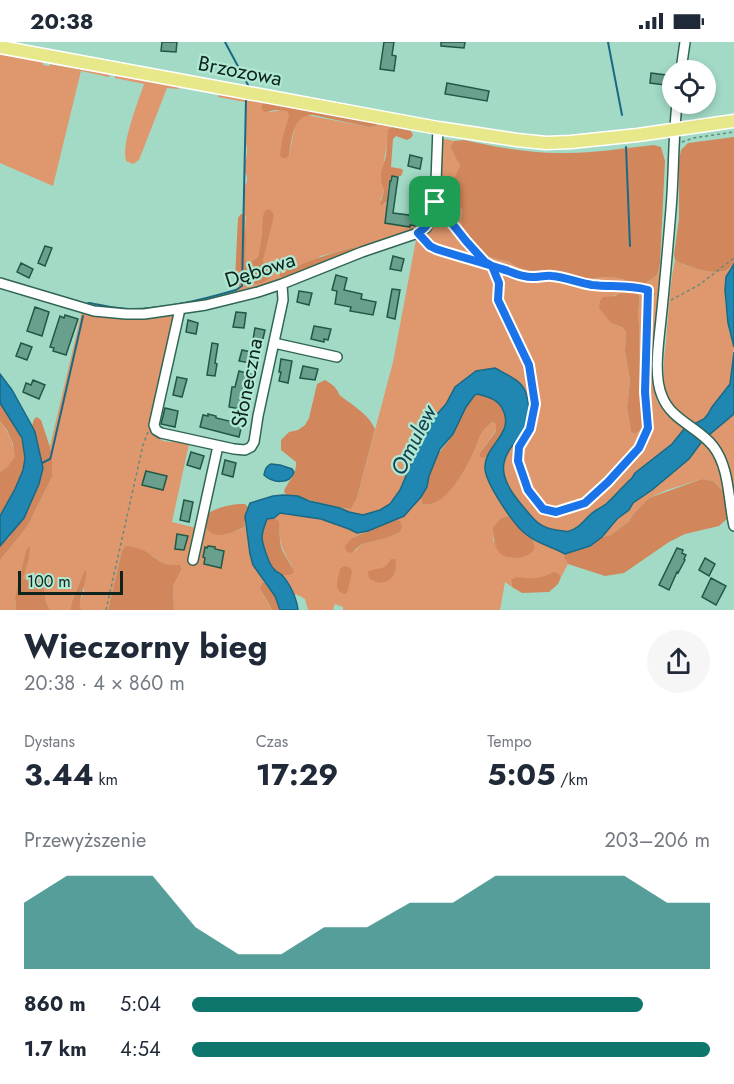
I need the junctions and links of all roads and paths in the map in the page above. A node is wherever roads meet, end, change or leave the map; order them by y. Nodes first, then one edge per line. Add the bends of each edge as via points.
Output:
1 (685, 42) edge
2 (0, 47) edge
3 (682, 60) edge
4 (676, 114) edge
5 (734, 121) edge
6 (438, 128) junction
7 (674, 130) junction
8 (734, 132) edge
9 (693, 138) dead end
10 (435, 202) junction
11 (418, 233) junction
12 (734, 258) edge
13 (492, 266) junction
14 (0, 283) edge
15 (282, 284) junction
16 (648, 290) junction
17 (663, 299) junction
18 (180, 309) junction
19 (274, 343) junction
20 (337, 357) dead end
21 (154, 425) junction
22 (218, 446) junction
23 (734, 526) edge
24 (192, 560) dead end
25 (106, 610) edge

1 - 3 street
2 - 6 main road, Brzozowa
4 - 7 street
5 - 7 main road, Brzozowa
6 - 7 main road, Brzozowa via 546,143
6 - 10 street
7 - 17 street
8 - 9 path
10 - 11 street via 433,216
10 - 13 path
11 - 13 path via 436,249
11 - 15 street, Dębowa
12 - 17 path via 699,285 672,300
13 - 16 path via 526,277 550,276 576,283
13 - 16 path via 499,283 498,300 529,365 535,404 530,429 519,447 518,461 528,490 543,509 556,512 585,503 639,448 648,428
14 - 18 street, Dębowa via 102,312 126,315
15 - 18 street, Dębowa
15 - 19 street, Słoneczna via 283,300
16 - 17 path
17 - 23 street via 657,375 661,395 674,414 715,448 724,470
18 - 21 street
19 - 20 street
19 - 22 street, Słoneczna via 254,442 245,450
21 - 22 street, Słoneczna via 161,434
21 - 25 path via 143,445
22 - 24 street

